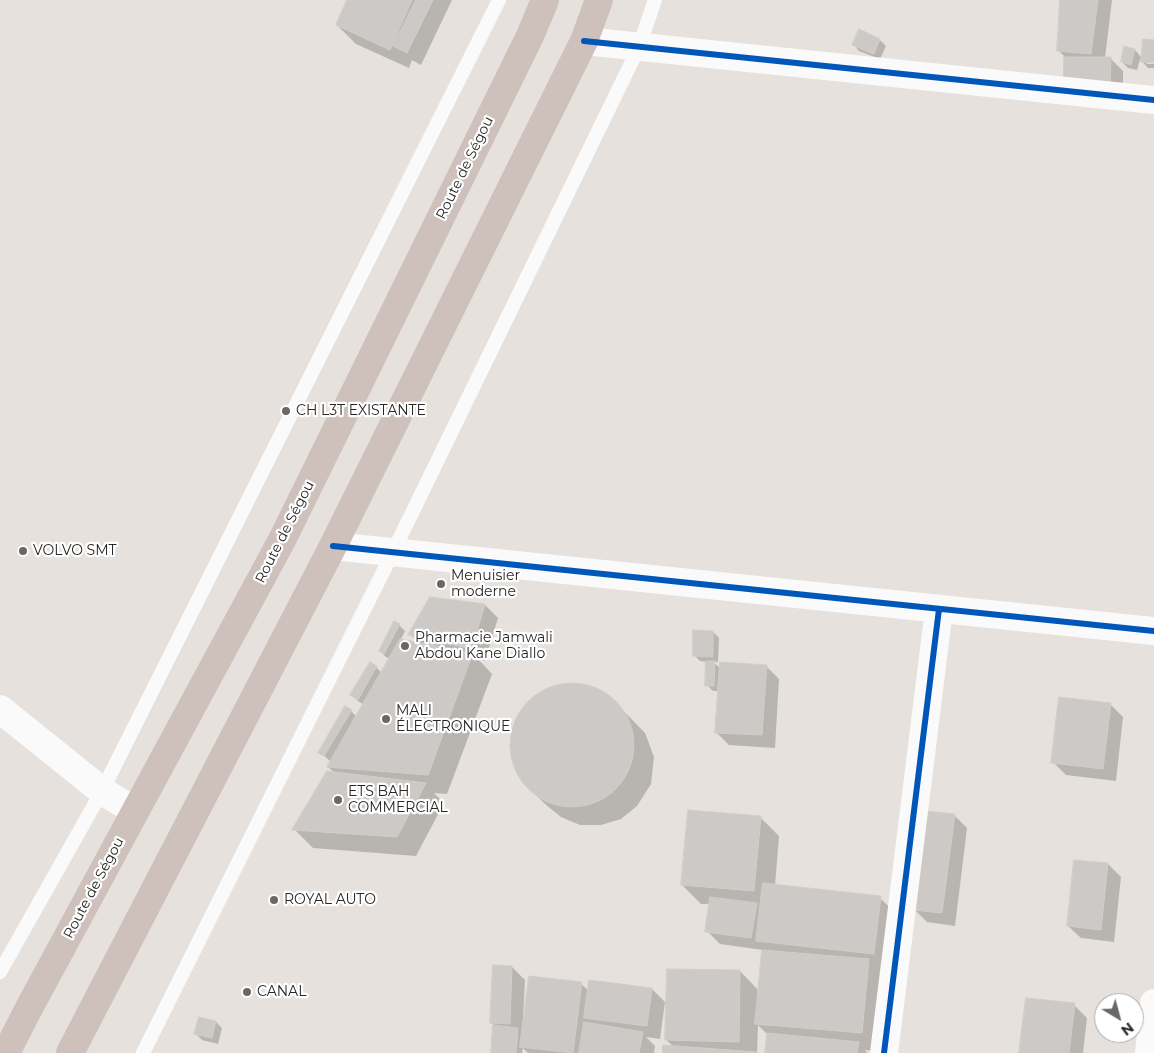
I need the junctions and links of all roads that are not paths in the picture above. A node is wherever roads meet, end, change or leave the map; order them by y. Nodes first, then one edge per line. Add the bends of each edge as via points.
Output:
1 (499, 0) edge
2 (544, 0) edge
3 (599, 0) edge
4 (655, 0) edge
5 (584, 41) junction
6 (639, 47) junction
7 (1154, 100) edge
8 (333, 546) junction
9 (393, 552) junction
10 (939, 609) junction
11 (1154, 631) edge
12 (0, 709) edge
13 (102, 791) junction
14 (135, 811) junction
15 (0, 972) edge
16 (1154, 1003) edge
17 (6, 1053) edge
18 (70, 1053) edge
19 (143, 1053) edge
20 (884, 1053) edge
21 (1149, 1053) edge

1 - 13 lane
2 - 14 highway, Route de Ségou via 530,36 282,540
3 - 5 highway
4 - 6 lane
5 - 6 street
5 - 8 highway
6 - 7 street
6 - 9 lane
8 - 9 street
8 - 18 highway
9 - 10 street
9 - 19 lane
10 - 11 street
10 - 20 street
12 - 13 street
13 - 14 street
13 - 15 lane
14 - 17 highway, Route de Ségou
16 - 21 street

